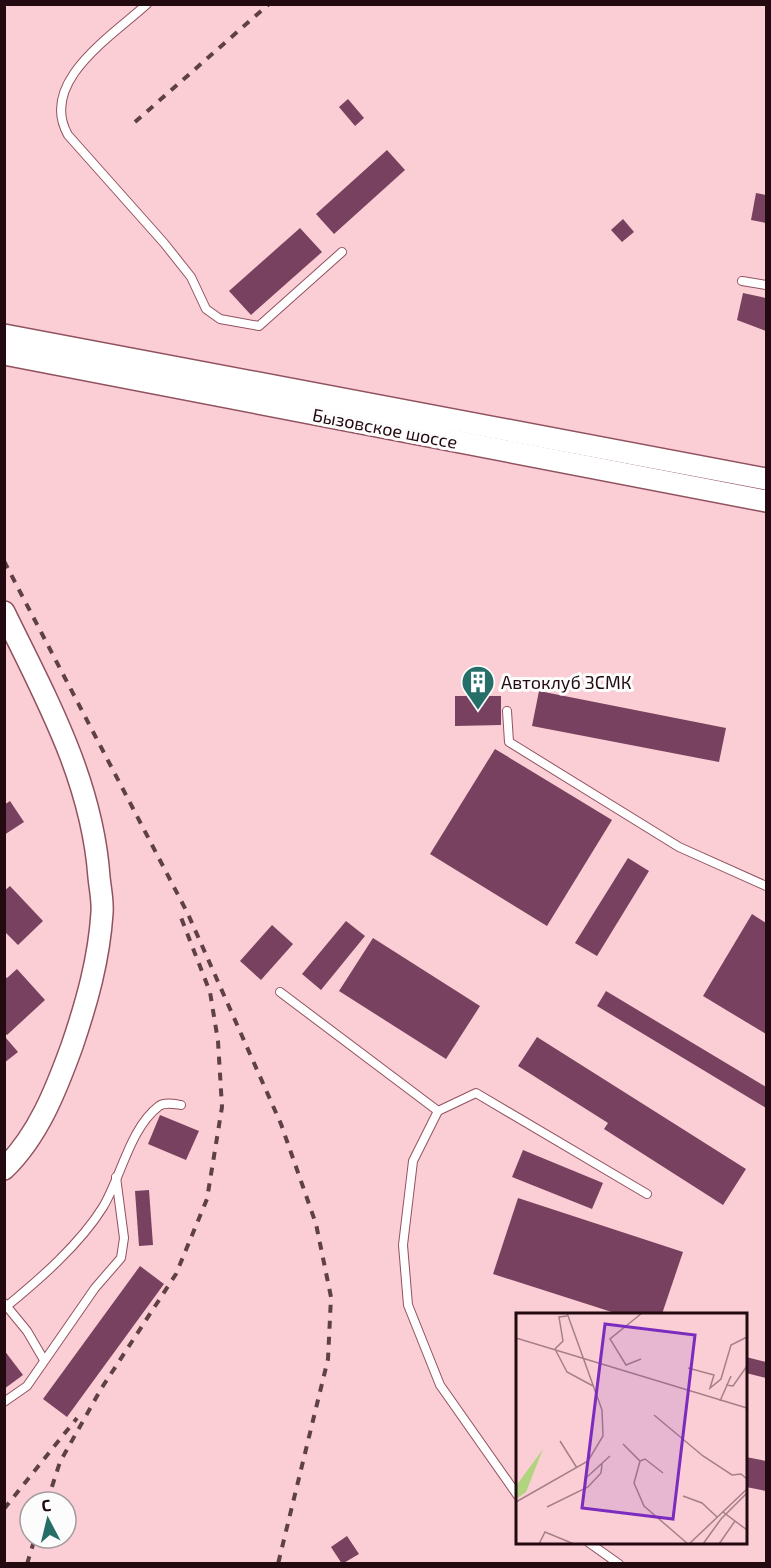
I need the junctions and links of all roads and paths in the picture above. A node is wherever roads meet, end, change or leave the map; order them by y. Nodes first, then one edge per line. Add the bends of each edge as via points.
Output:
1 (147, 4) edge
2 (342, 252) dead end
3 (741, 281) dead end
4 (766, 285) edge
5 (4, 335) edge
6 (4, 354) edge
7 (766, 479) edge
8 (766, 501) edge
9 (4, 612) edge
10 (507, 711) dead end
11 (766, 886) edge
12 (280, 992) dead end
13 (181, 1105) dead end
14 (438, 1111) junction
15 (4, 1169) edge
16 (116, 1177) junction
17 (647, 1194) dead end
18 (6, 1305) edge
19 (44, 1360) junction
20 (4, 1402) edge
21 (516, 1493) edge
22 (591, 1544) edge
23 (620, 1563) edge

1 - 2 lane via 75,70 66,84 60,122 68,135 164,243 190,277 206,309 220,319 259,326
3 - 4 lane
5 - 7 main road, Бызовское шоссе
6 - 8 main road, Бызовское шоссе
9 - 15 main road via 81,780 96,838 102,910 94,975 64,1068 33,1133
10 - 11 lane via 509,742 679,847
12 - 14 lane
13 - 16 lane via 158,1107 136,1136
14 - 17 lane via 476,1093
14 - 21 lane via 413,1161 403,1245 408,1305 440,1385
16 - 18 lane via 103,1207 49,1273
16 - 19 lane via 124,1238 121,1258
18 - 19 lane
19 - 20 lane via 27,1386
22 - 23 lane

